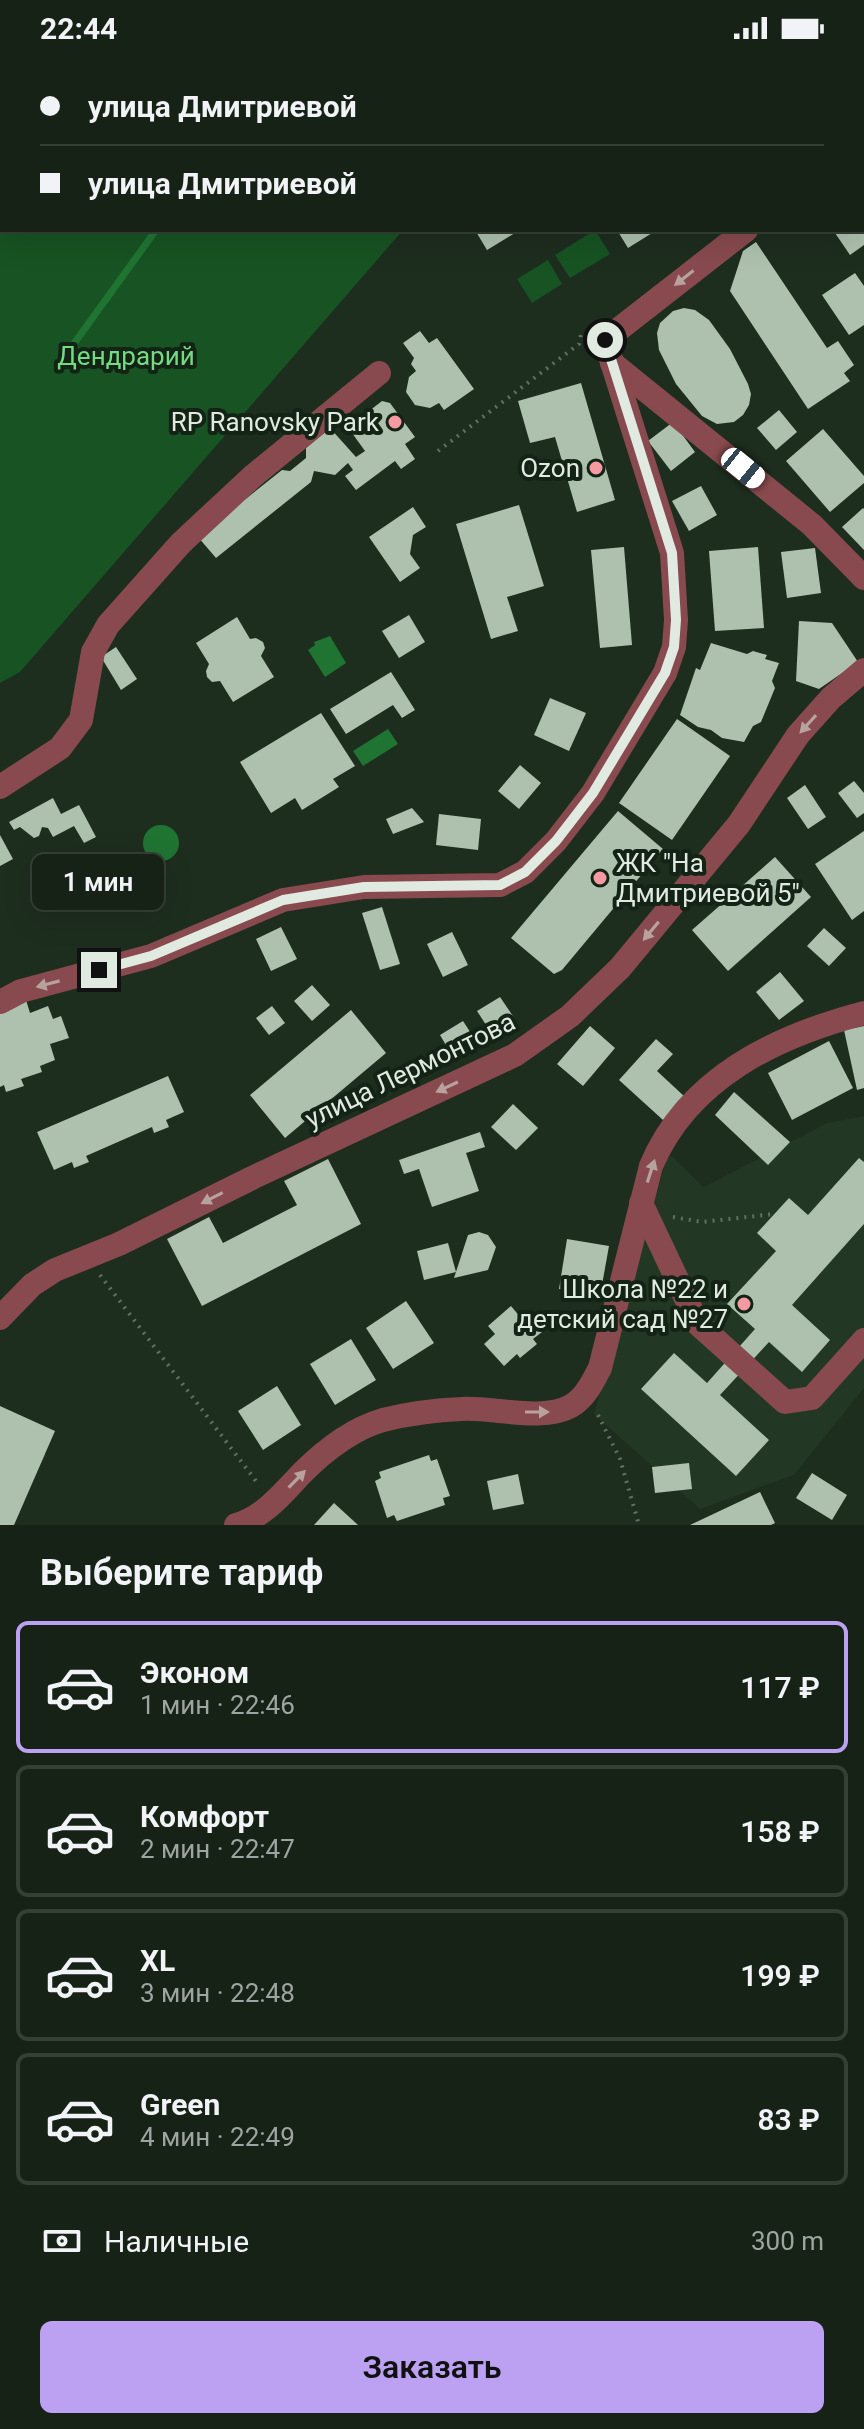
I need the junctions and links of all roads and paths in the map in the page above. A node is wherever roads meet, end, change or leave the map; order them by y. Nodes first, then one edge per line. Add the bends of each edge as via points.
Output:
1 (744, 232) edge
2 (579, 344) dead end
3 (609, 351) junction
4 (379, 373) dead end
5 (438, 451) dead end
6 (864, 578) edge
7 (864, 670) edge
8 (0, 787) edge
9 (0, 1002) edge
10 (864, 1013) edge
11 (643, 1207) junction
12 (774, 1214) dead end
13 (87, 1257) junction
14 (0, 1318) edge
15 (864, 1340) edge
16 (586, 1392) junction
17 (273, 1504) junction
18 (236, 1525) edge
19 (639, 1525) edge

1 -> 3 street
2 - 5 path
3 - 6 street via 812,525
3 -> 9 street via 672,553 674,647 665,673 593,793 556,841 525,872 500,885 364,887 283,900 151,956 21,991
4 - 8 street via 181,543 108,625 93,652 81,720 74,730 60,748
7 -> 13 street, улица Лермонтова via 798,735 739,824 620,968 570,1016 515,1055
11 -> 10 street via 662,1139 709,1086 755,1055
11 - 12 path via 702,1222
11 - 15 street via 698,1324 785,1402 812,1398
11 - 16 street via 600,1368
13 - 14 street, улица Лермонтова via 32,1285
13 - 17 path
17 -> 16 street via 332,1447 359,1429 462,1409 557,1412
16 - 19 path via 620,1459
17 - 18 street

